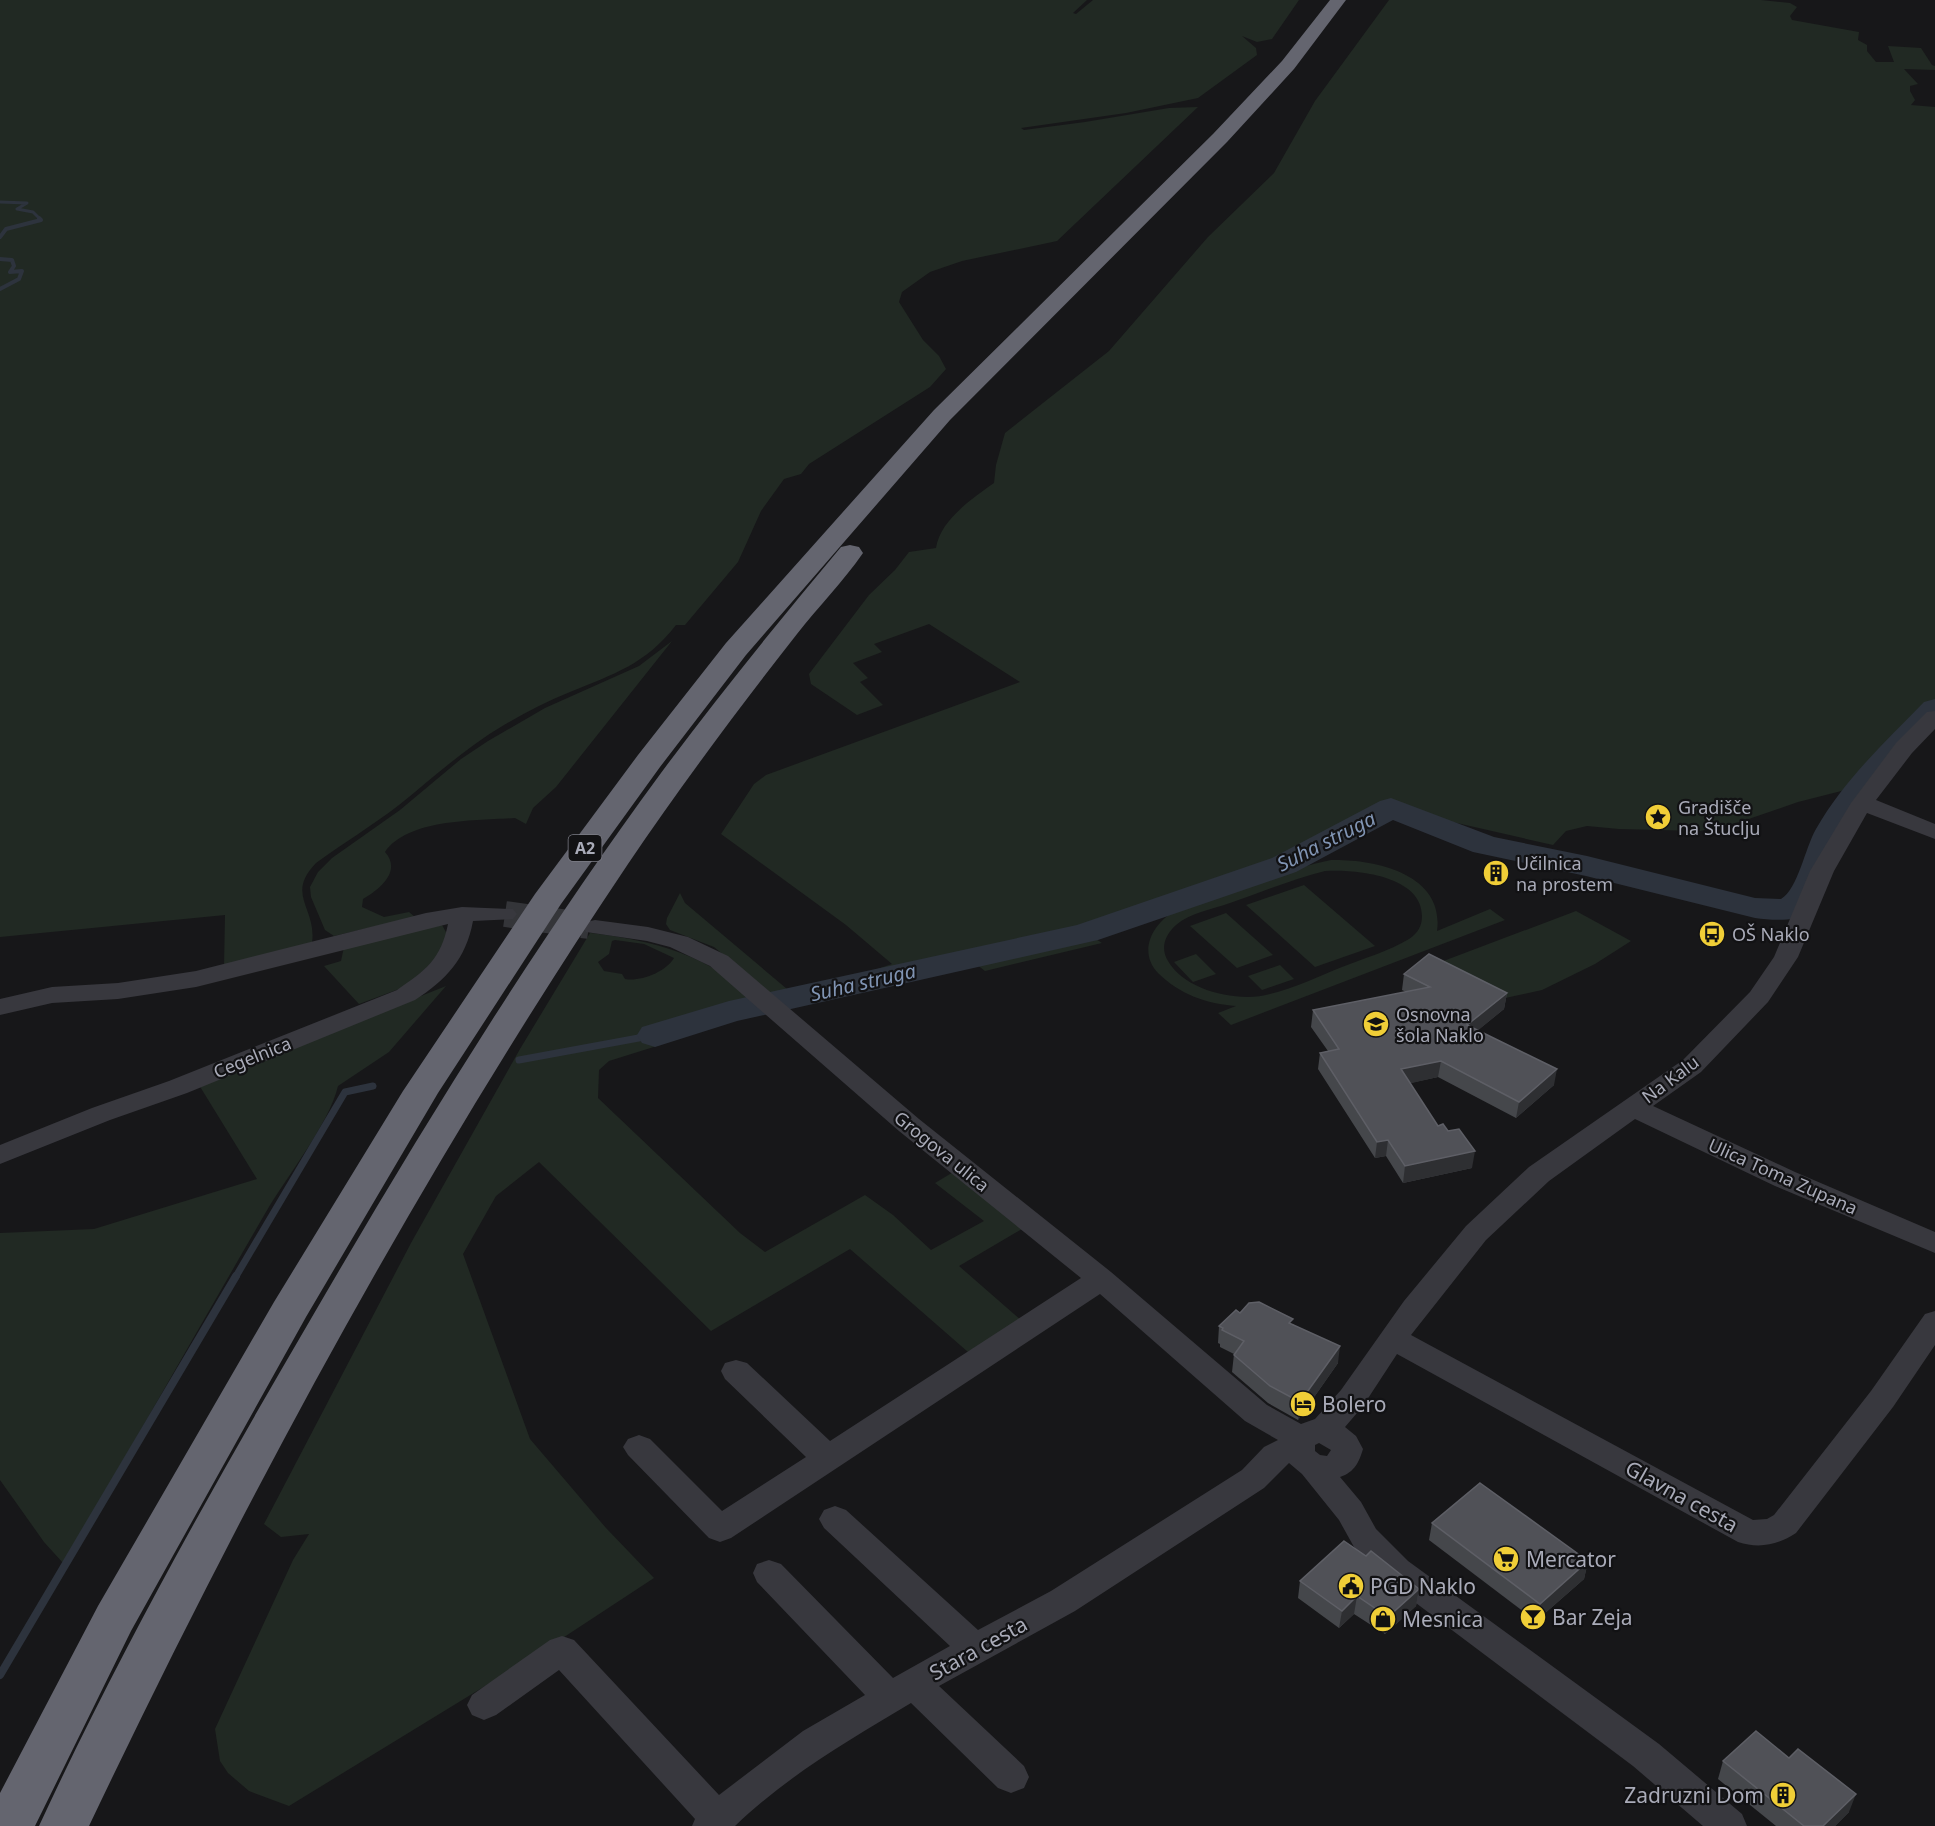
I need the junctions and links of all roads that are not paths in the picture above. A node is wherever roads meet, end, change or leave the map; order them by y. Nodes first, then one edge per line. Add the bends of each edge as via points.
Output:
1 (1340, 11) edge
2 (1935, 717) edge
3 (1862, 803) junction
4 (1899, 818) junction
5 (1935, 831) edge
6 (1843, 835) junction
7 (462, 914) junction
8 (505, 914) tunnel mouth
9 (595, 927) tunnel mouth
10 (4, 1004) edge
11 (1633, 1107) junction
12 (0, 1155) edge
13 (1935, 1243) edge
14 (1101, 1279) junction
15 (1935, 1322) edge
16 (1392, 1338) junction
17 (736, 1371) dead end
18 (639, 1447) dead end
19 (1319, 1450) junction
20 (827, 1458) junction
21 (835, 1519) dead end
22 (770, 1573) dead end
23 (975, 1648) junction
24 (902, 1691) junction
25 (484, 1705) dead end
26 (1011, 1777) dead end
27 (713, 1822) edge
28 (9, 1826) edge
29 (64, 1826) edge
30 (1729, 1826) edge

1 - 28 highway, A2 via 1220,138 942,415 736,649 649,761 547,901 421,1091 294,1302 114,1619
1 - 29 highway, A2 via 1303,70 1243,138 968,417 846,557 767,651 577,913 463,1093 325,1327 159,1632
2 - 3 street, Na Kalu via 1904,748
3 - 4 street
3 - 6 street, Na Kalu
4 - 5 street
4 - 6 street via 1864,821
6 - 11 street, Na Kalu via 1822,871 1786,957 1759,997 1692,1066
7 - 8 street
7 - 10 street via 398,926 196,979
7 - 12 street, Cegelnica via 451,957 436,975 406,996
9 - 14 street, Grogova ulica via 679,942 719,960 909,1125
11 - 13 street, Ulica Toma Zupana via 1785,1179
11 - 16 street, Na Kalu via 1539,1174 1476,1233
14 - 19 street, Grogova ulica via 1256,1413
14 - 20 street
15 - 16 street, Glavna cesta via 1882,1399 1785,1524 1773,1532 1749,1533
16 - 19 street, Na Kalu
17 - 20 street
18 - 20 street via 720,1529
19 - 23 street, Stara cesta via 1253,1479 1063,1601
19 - 30 street via 1365,1538 1396,1570 1646,1755
21 - 23 street
22 - 24 street
23 - 24 street, Stara cesta
24 - 26 street
24 - 27 street, Stara cesta via 779,1766
25 - 27 street via 562,1650

